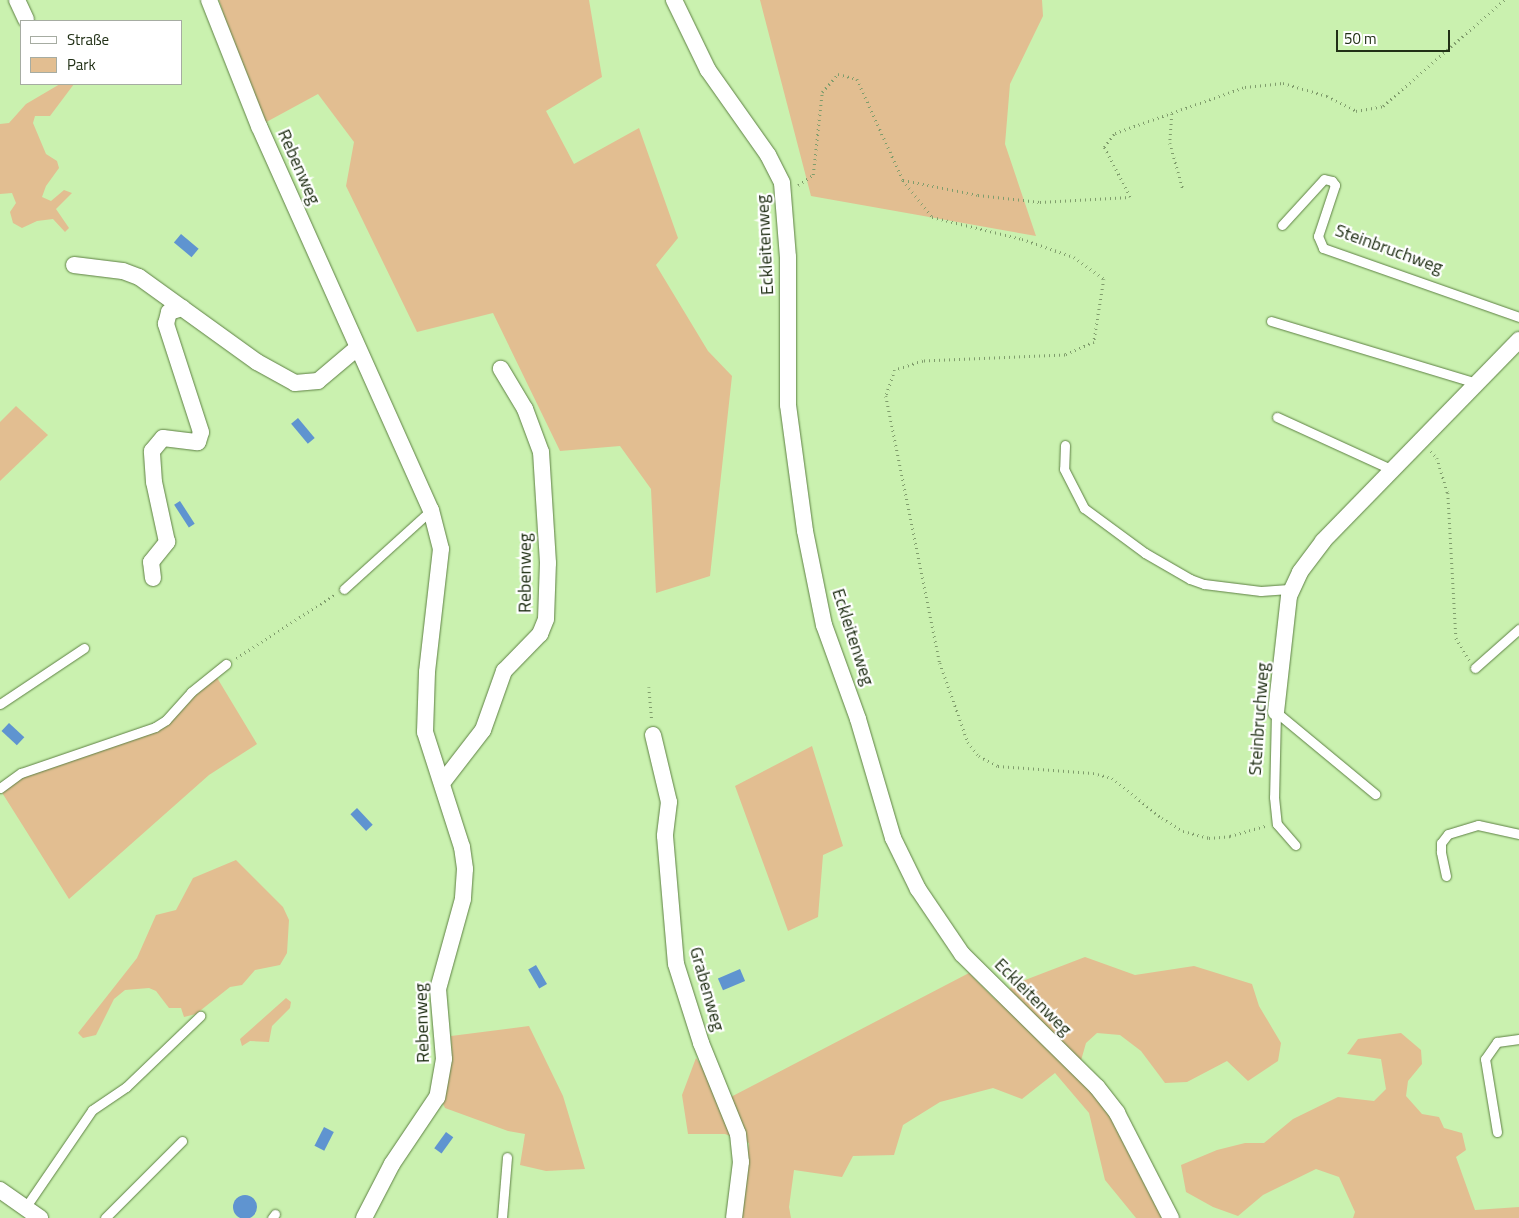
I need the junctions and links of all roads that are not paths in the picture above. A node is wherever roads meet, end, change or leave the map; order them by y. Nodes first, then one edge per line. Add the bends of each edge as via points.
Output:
1 (17, 0) edge
2 (209, 0) edge
3 (674, 0) edge
4 (26, 19) dead end
5 (1282, 226) dead end
6 (74, 264) dead end
7 (182, 308) junction
8 (1519, 317) edge
9 (1271, 321) dead end
10 (1519, 340) edge
11 (357, 348) junction
12 (501, 369) dead end
13 (1477, 383) junction
14 (1277, 417) dead end
15 (1065, 445) dead end
16 (1393, 470) junction
17 (431, 510) junction
18 (153, 578) dead end
19 (344, 589) road end
20 (1292, 589) junction
21 (1519, 630) edge
22 (84, 648) dead end
23 (226, 664) road end
24 (1475, 668) road end
25 (0, 704) edge
26 (1276, 712) junction
27 (653, 735) road end
28 (442, 783) junction
29 (0, 788) edge
30 (1375, 794) dead end
31 (1519, 834) edge
32 (1295, 845) dead end
33 (1446, 876) dead end
34 (200, 1016) dead end
35 (1519, 1038) edge
36 (1497, 1132) dead end
37 (182, 1141) dead end
38 (507, 1157) dead end
39 (0, 1190) edge
40 (25, 1208) junction
41 (40, 1218) edge
42 (106, 1218) edge
43 (364, 1218) edge
44 (502, 1218) edge
45 (734, 1218) edge
46 (1171, 1218) edge

1 - 4 street
2 - 11 street, Rebenweg via 233,66
3 - 46 street, Eckleitenweg via 708,70 778,172 784,194 789,293 788,405 805,532 824,625 858,719 893,838 918,889 962,954 1097,1087 1117,1113
5 - 8 lane, Steinbruchweg via 1324,179 1332,180 1336,185 1318,236 1323,248
6 - 7 street via 123,271 140,277
7 - 11 street via 258,362 295,383 305,385 318,381
7 - 18 street via 169,312 166,324 201,432 198,442 163,438 152,450 154,482 167,542 151,562
9 - 13 lane
10 - 13 street, Steinbruchweg
11 - 17 street, Rebenweg
12 - 28 street, Rebenweg via 525,409 541,452 548,563 546,619 540,634 504,671 484,730
13 - 16 street, Steinbruchweg
14 - 16 lane
15 - 20 lane via 1064,469 1084,508 1145,553 1190,580 1204,584 1261,591
16 - 20 street, Steinbruchweg via 1324,541 1300,572
17 - 19 lane
17 - 28 street, Rebenweg via 439,535 442,564 424,713 428,748
20 - 26 street, Steinbruchweg
21 - 24 lane
22 - 25 lane
23 - 29 lane via 190,692 166,720 155,727 21,773
26 - 30 lane
26 - 32 lane, Steinbruchweg via 1274,797 1277,824
27 - 45 street, Grabenweg via 669,802 665,836 676,964 701,1043 740,1142 741,1162
28 - 43 street, Rebenweg via 465,869 463,899 438,989 444,1047 442,1078 432,1108 392,1164
31 - 33 lane via 1478,825 1448,834 1441,843
34 - 40 lane via 126,1087 92,1110
35 - 36 lane via 1497,1042 1485,1058
37 - 42 lane
38 - 44 lane
39 - 40 street
40 - 41 street

